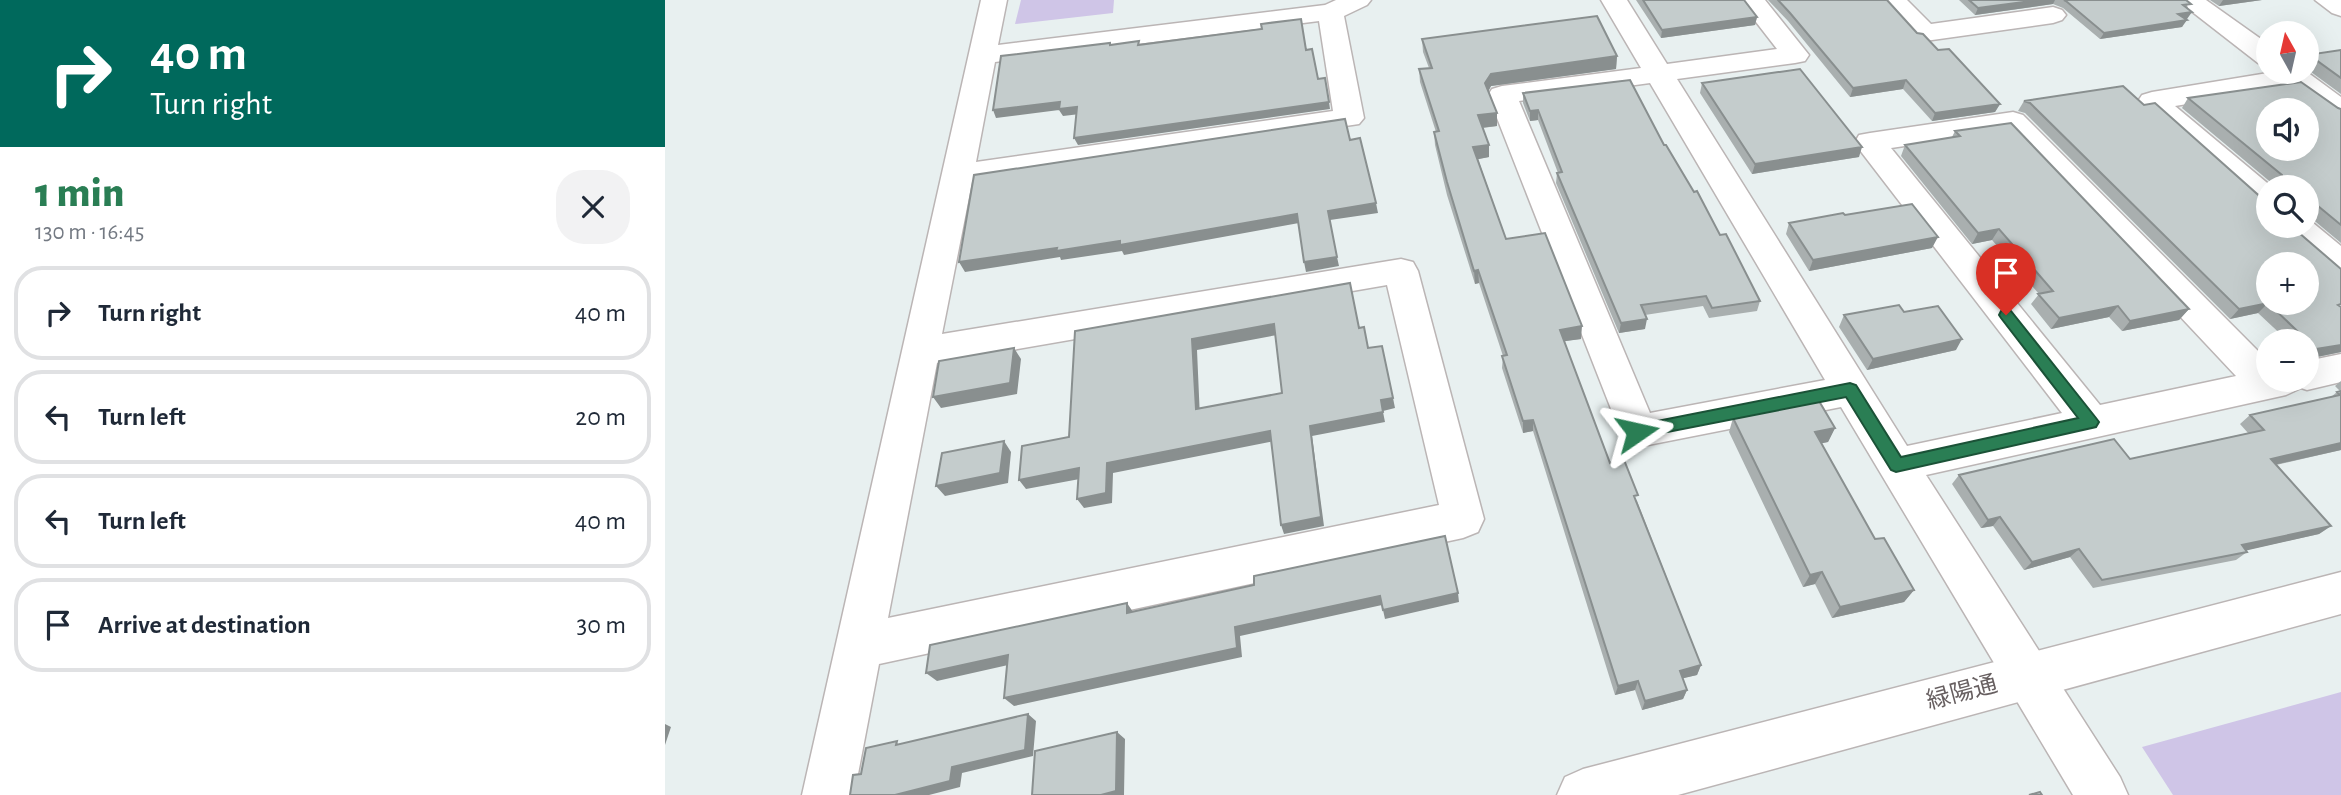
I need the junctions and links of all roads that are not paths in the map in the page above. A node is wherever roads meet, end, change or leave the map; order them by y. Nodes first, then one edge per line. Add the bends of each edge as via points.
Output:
1 (994, 0) edge
2 (1358, 0) edge
3 (1614, 0) edge
4 (1752, 0) edge
5 (1893, 0) edge
6 (2036, 0) edge
7 (2190, 0) edge
8 (2328, 0) edge
9 (2341, 8) edge
10 (1330, 12) junction
11 (2256, 48) edge
12 (983, 55) junction
13 (1660, 73) junction
14 (2256, 82) edge
15 (2305, 84) edge
16 (2341, 110) edge
17 (959, 174) junction
18 (2256, 191) edge
19 (2310, 238) edge
20 (2341, 265) edge
21 (920, 352) junction
22 (2256, 361) edge
23 (2341, 368) edge
24 (2319, 373) edge
25 (2256, 387) edge
26 (1850, 390) junction
27 (2091, 422) junction
28 (1896, 465) junction
29 (2341, 593) edge
30 (859, 646) junction
31 (2029, 674) junction
32 (828, 795) edge
33 (1583, 795) edge
34 (2102, 795) edge

1 - 12 street
2 - 10 street
3 - 13 street
4 - 13 street via 1795,55
5 - 6 street via 1925,33 2053,15
7 - 11 street
8 - 9 street
10 - 12 street
10 - 17 street via 1349,118
12 - 17 street
13 - 26 street
13 - 26 street via 1502,95 1637,432
14 - 18 street via 2152,101
15 - 16 street
17 - 21 street
19 - 20 street
21 - 30 street
21 - 30 street via 1401,271 1463,519
22 - 27 street via 2013,121 1870,142
23 - 24 street
25 - 27 street
26 - 28 street
27 - 28 street
28 - 31 street
29 - 31 street, 緑陽通
30 - 32 street
31 - 33 street, 緑陽通
31 - 34 street

